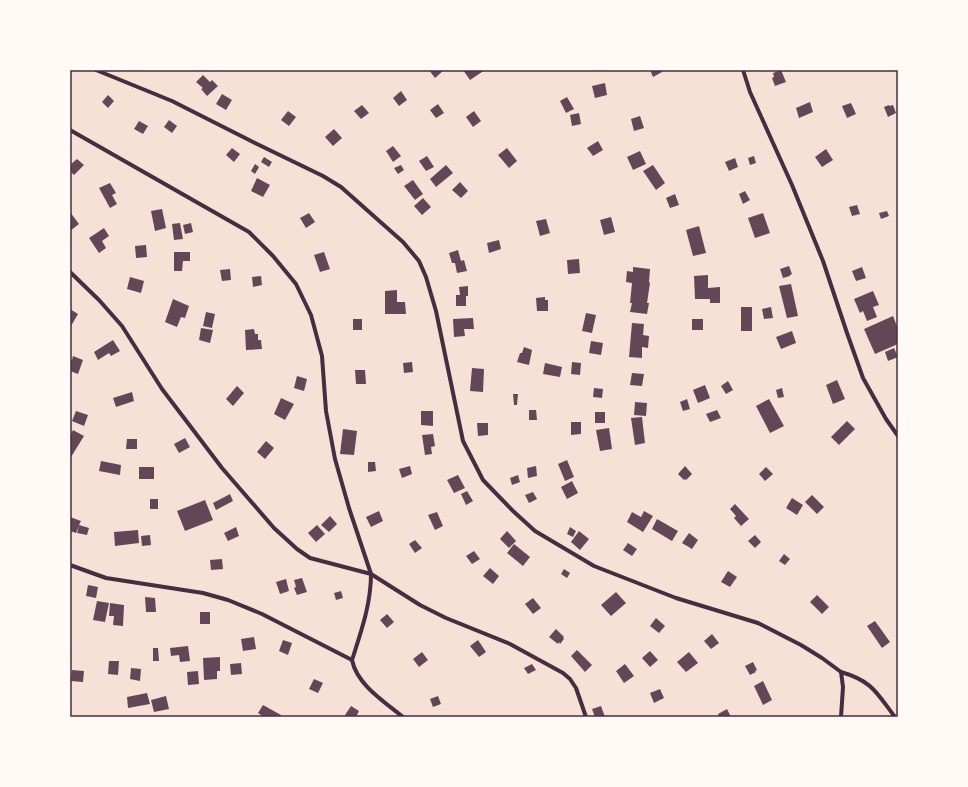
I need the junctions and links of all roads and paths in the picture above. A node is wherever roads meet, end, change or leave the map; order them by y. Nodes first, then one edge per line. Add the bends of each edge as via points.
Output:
1 (96, 70) edge
2 (743, 70) edge
3 (70, 130) edge
4 (70, 272) edge
5 (898, 436) edge
6 (70, 565) edge
7 (371, 574) junction
8 (352, 660) junction
9 (841, 672) junction
10 (403, 717) edge
11 (586, 717) edge
12 (841, 717) edge
13 (895, 717) edge

1 - 9 street via 172,101 323,176 341,187 403,242 419,261 426,277 436,311 463,441 483,480 535,531 594,566 676,598 758,623 801,645
2 - 5 street via 750,92 823,261 863,378
3 - 7 street via 249,232 296,284 311,315 322,356 326,411 335,459
4 - 7 street via 122,326 162,389 222,468 274,528 310,558
6 - 8 street via 106,578 203,593 228,600 262,614
7 - 8 street via 367,611
7 - 11 street via 420,605 510,644 562,672 576,688
8 - 10 street via 356,673 362,680
9 - 12 street
9 - 13 street via 861,678 873,688

